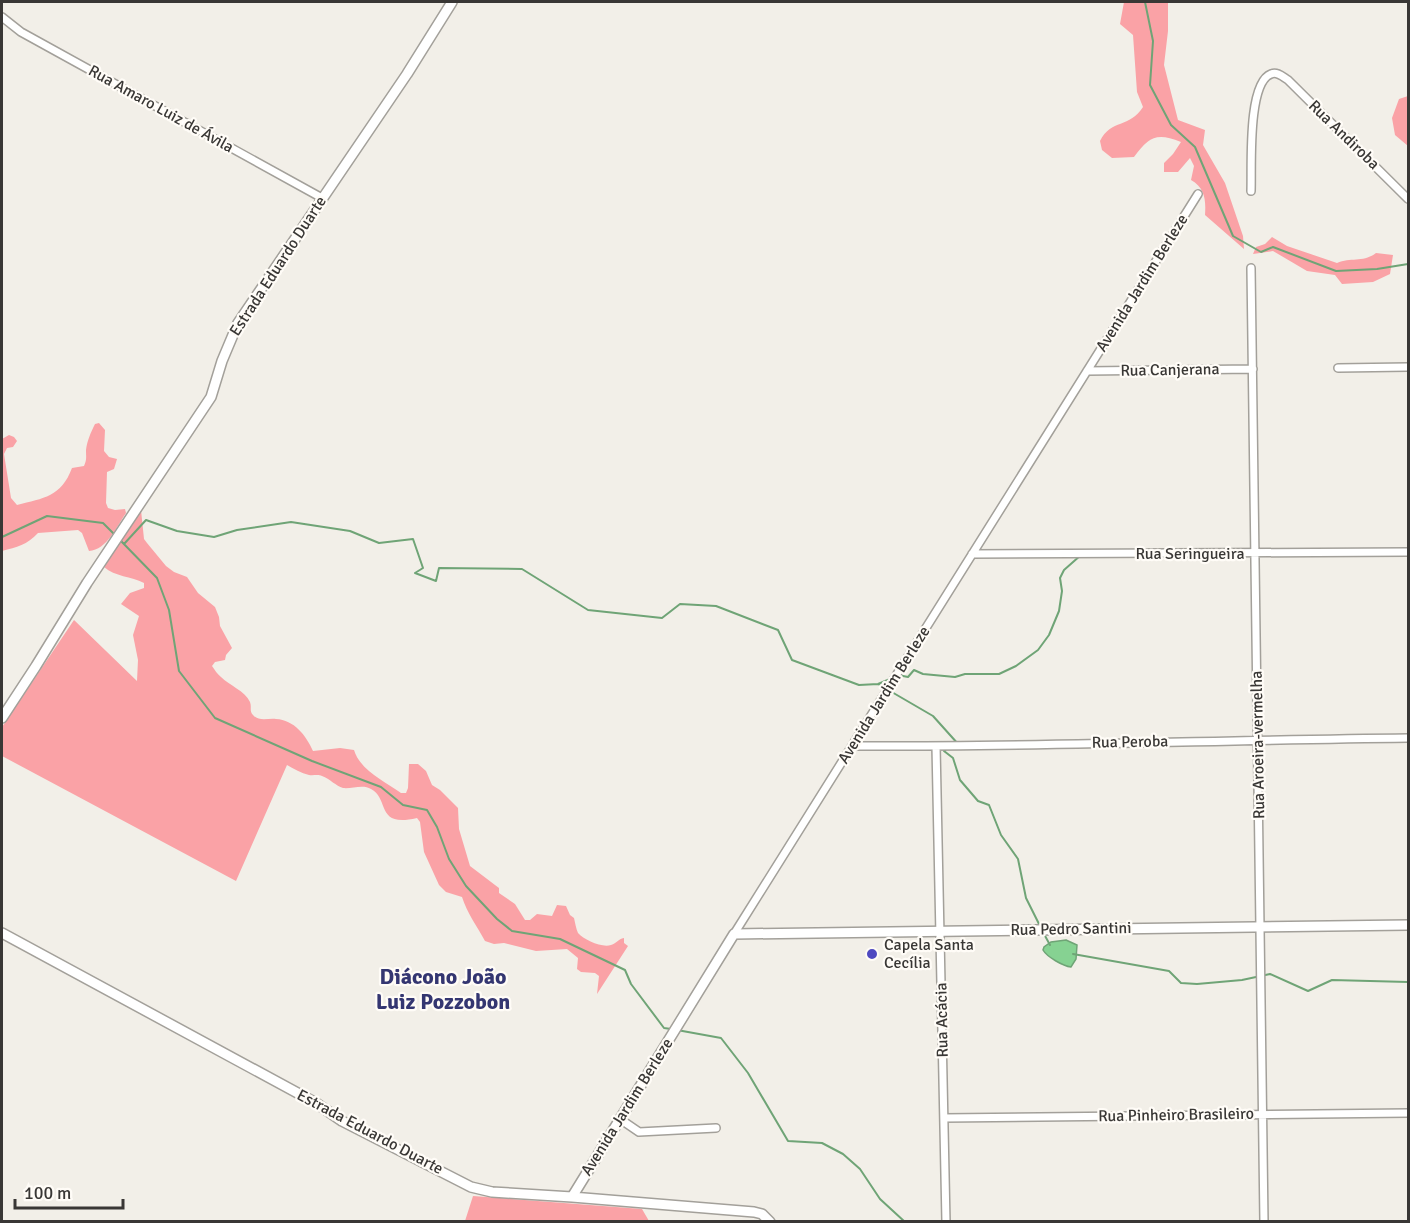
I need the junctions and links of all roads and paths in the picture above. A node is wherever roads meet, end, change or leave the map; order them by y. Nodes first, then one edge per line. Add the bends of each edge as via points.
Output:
1 (452, 2) edge
2 (2, 17) edge
3 (1251, 191) dead end
4 (1198, 194) dead end
5 (322, 198) junction
6 (1408, 199) edge
7 (1251, 268) dead end
8 (1408, 367) edge
9 (1338, 368) dead end
10 (1253, 369) junction
11 (1087, 372) junction
12 (1408, 552) edge
13 (972, 554) junction
14 (1255, 554) junction
15 (2, 718) edge
16 (1408, 738) edge
17 (1258, 739) junction
18 (852, 746) junction
19 (936, 746) junction
20 (1408, 925) edge
21 (1260, 927) junction
22 (940, 931) junction
23 (2, 933) edge
24 (734, 934) junction
25 (1408, 1113) edge
26 (1263, 1114) junction
27 (944, 1118) junction
28 (620, 1119) junction
29 (716, 1128) dead end
30 (572, 1197) junction
31 (770, 1221) edge
32 (946, 1221) edge
33 (1264, 1221) edge

1 - 5 street, Estrada Eduardo Duarte
2 - 5 street, Rua Amaro Luiz de Ávila via 21,32
3 - 6 street, Rua Andiroba via 1252,109 1262,81 1278,73
4 - 11 street, Avenida Jardim Berleze
5 - 15 street, Estrada Eduardo Duarte via 238,323 211,397
7 - 10 street, Rua Aroeira-vermelha
8 - 9 street
10 - 11 street, Rua Canjerana
10 - 14 street, Rua Aroeira-vermelha
11 - 13 street, Avenida Jardim Berleze
12 - 14 street, Rua Seringueira
13 - 14 street, Rua Seringueira
13 - 18 street, Avenida Jardim Berleze
14 - 17 street, Rua Aroeira-vermelha
16 - 17 street, Rua Peroba
17 - 19 street, Rua Peroba
17 - 21 street, Rua Aroeira-vermelha
18 - 19 street, Rua Peroba
18 - 24 street, Avenida Jardim Berleze
19 - 22 street, Rua Acácia
20 - 21 street, Rua Pedro Santini
21 - 22 street, Rua Pedro Santini
21 - 26 street, Rua Aroeira-vermelha
22 - 24 street, Rua Pedro Santini
22 - 27 street, Rua Acácia
23 - 30 street, Estrada Eduardo Duarte via 316,1103 342,1121 471,1187
24 - 28 street, Avenida Jardim Berleze
25 - 26 street, Rua Pinheiro Brasileiro
26 - 27 street, Rua Pinheiro Brasileiro
26 - 33 street, Rua Aroeira-vermelha
27 - 32 street, Rua Acácia
28 - 29 street via 639,1132
28 - 30 street, Avenida Jardim Berleze
30 - 31 street, Estrada Eduardo Duarte via 754,1212

